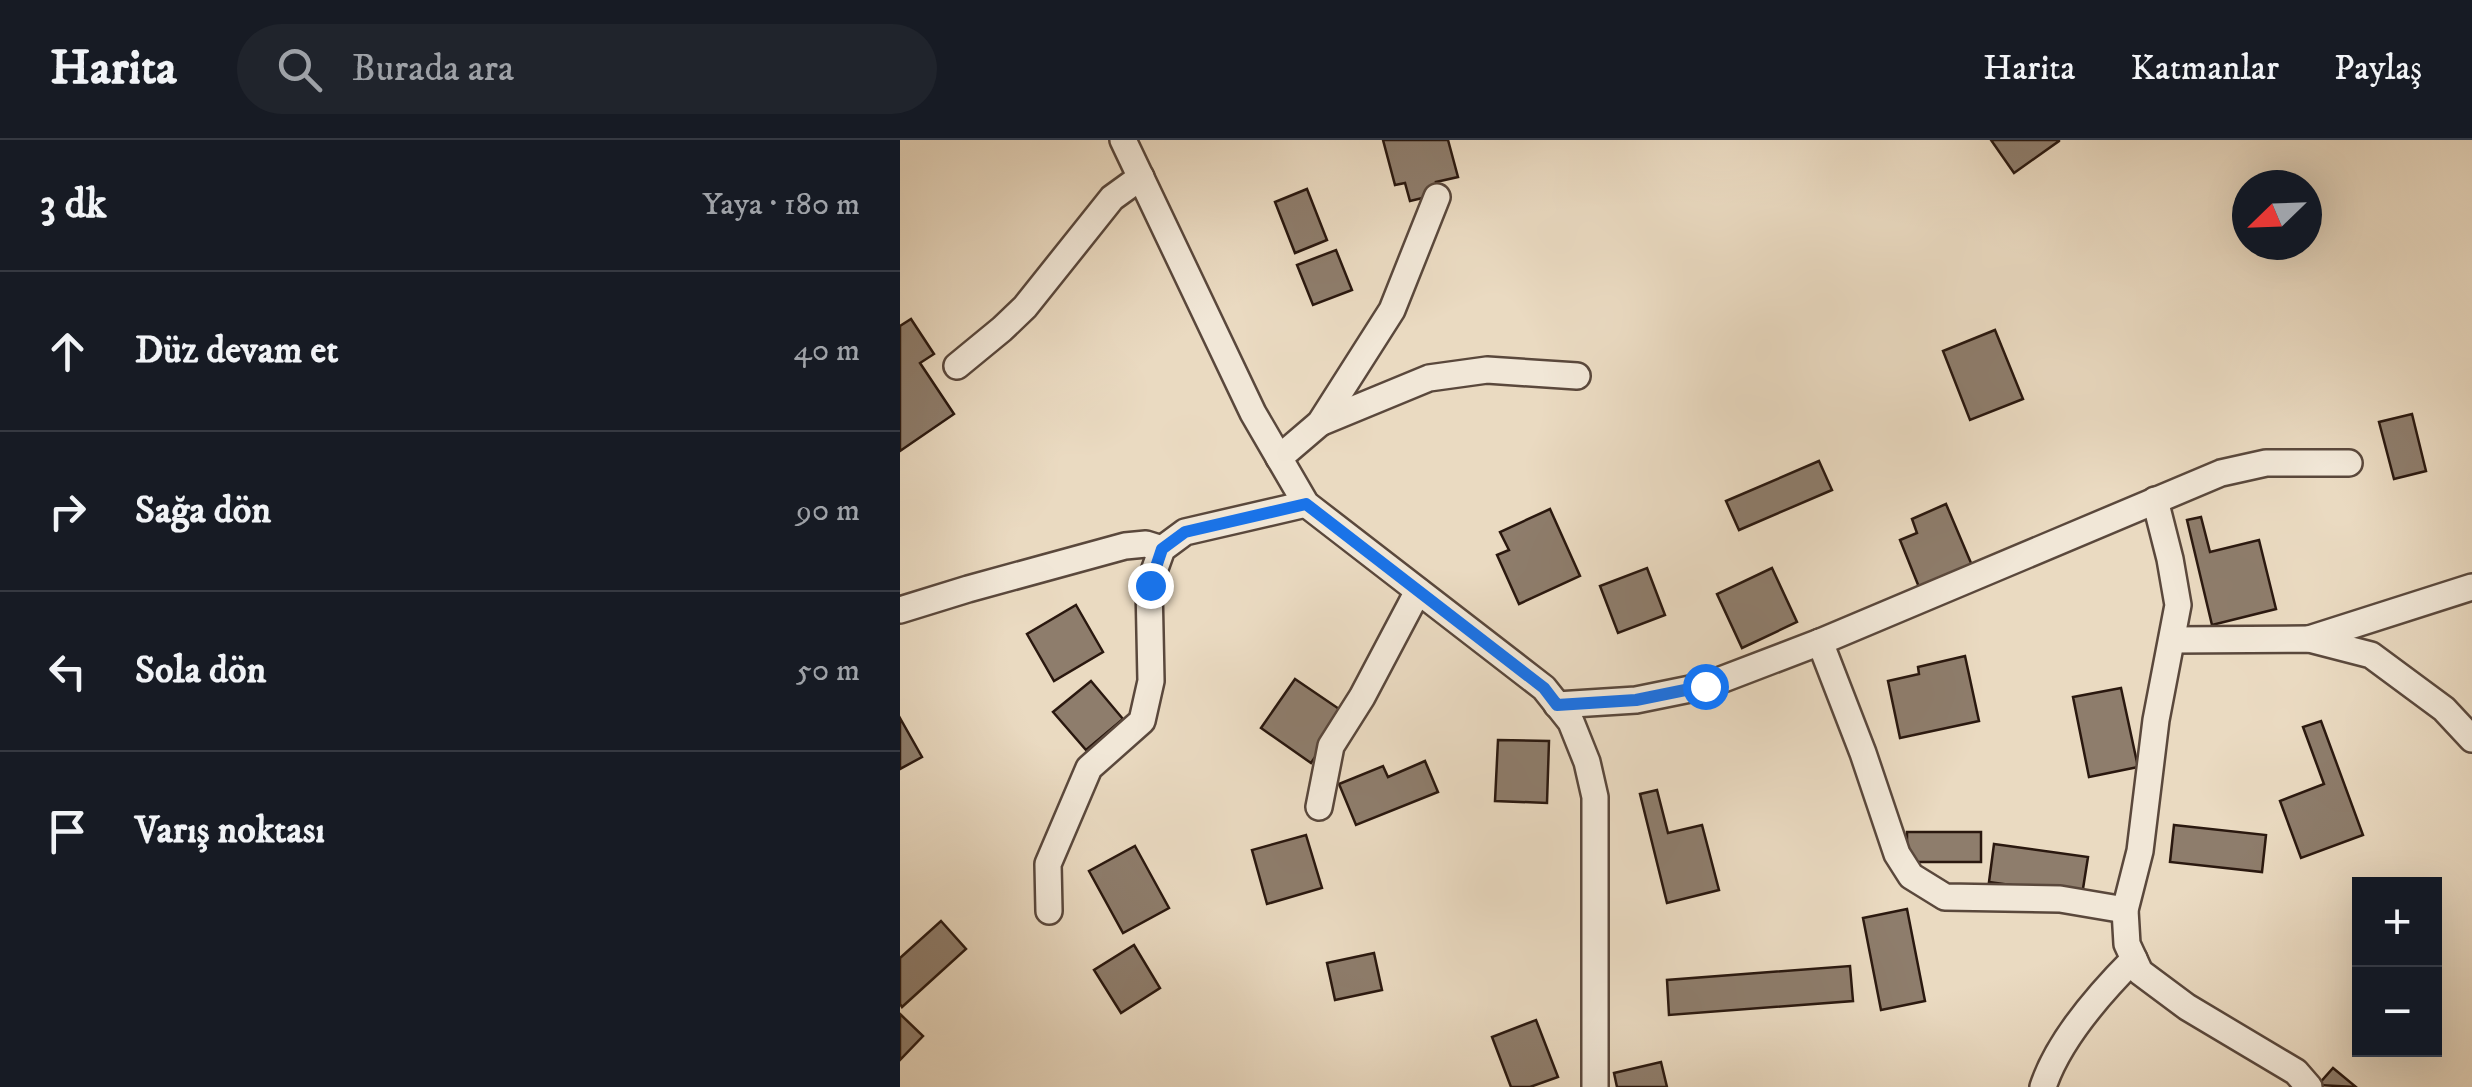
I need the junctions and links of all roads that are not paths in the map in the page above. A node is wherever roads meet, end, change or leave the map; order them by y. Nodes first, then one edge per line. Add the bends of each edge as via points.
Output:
1 (1123, 140) edge
2 (1141, 177) junction
3 (1437, 197) dead end
4 (957, 366) dead end
5 (1577, 376) dead end
6 (1320, 423) junction
7 (1279, 458) junction
8 (2349, 464) dead end
9 (2155, 500) junction
10 (1306, 504) junction
11 (1162, 549) junction
12 (2472, 587) edge
13 (1418, 591) junction
14 (900, 610) edge
15 (2172, 640) junction
16 (2309, 640) junction
17 (1820, 642) junction
18 (1557, 705) junction
19 (2472, 739) edge
20 (1319, 807) dead end
21 (2125, 910) junction
22 (1048, 911) dead end
23 (2134, 959) junction
24 (1596, 1087) edge
25 (2043, 1087) edge
26 (2310, 1087) edge

1 - 2 street
2 - 4 street via 1112,198 1025,307
2 - 7 street
3 - 6 street via 1392,310
5 - 6 street via 1487,370 1429,378
6 - 7 street
7 - 10 street
8 - 9 street via 2266,463
9 - 15 street via 2178,606
9 - 17 street
10 - 11 street via 1185,532
10 - 13 street
11 - 14 street via 1125,546
11 - 22 street via 1150,585 1151,681 1142,721 1090,768 1048,864
12 - 16 street
13 - 18 street
13 - 20 street via 1332,746
15 - 16 street
15 - 21 street
16 - 19 street via 2371,655 2444,709
17 - 18 street via 1705,686 1636,700
17 - 21 street via 1897,854 1911,876 1945,898 2060,899
18 - 24 street via 1571,722 1596,797
21 - 23 street
23 - 25 street via 2100,994
23 - 26 street via 2140,972 2187,1007

